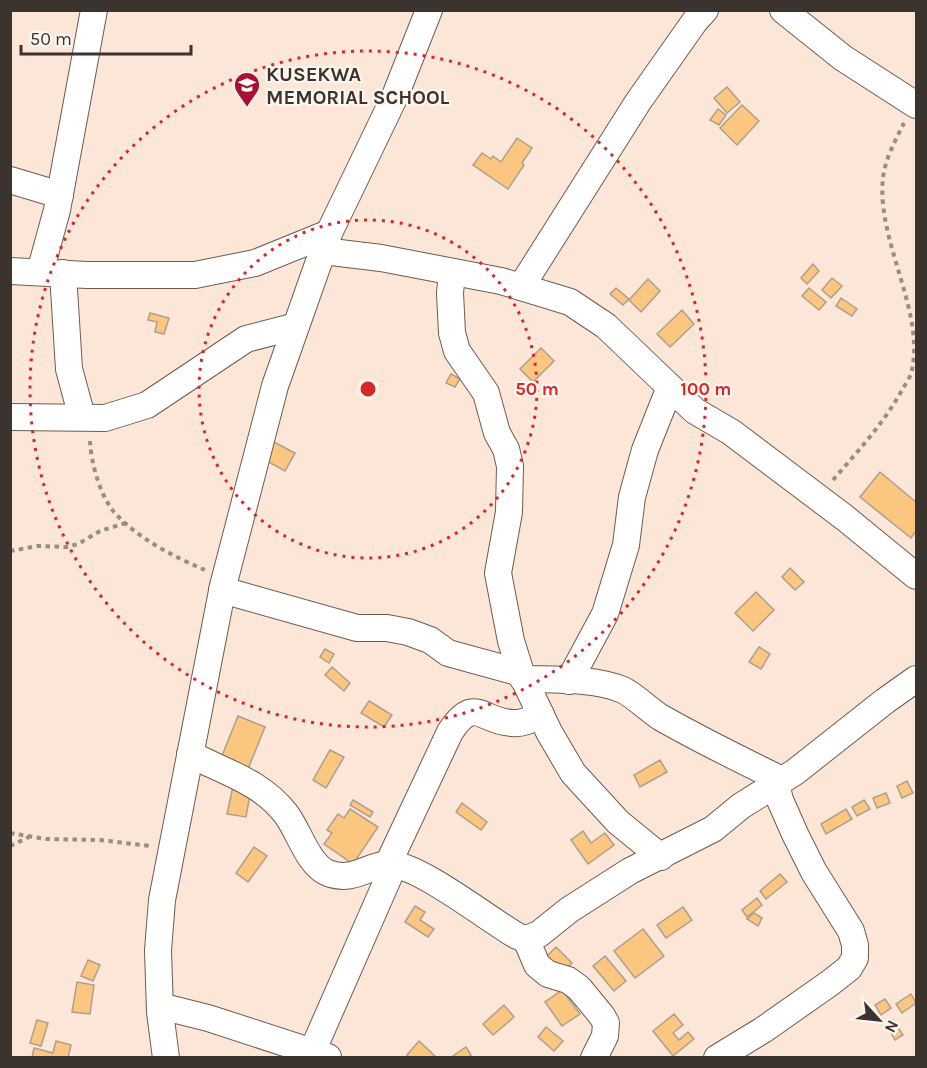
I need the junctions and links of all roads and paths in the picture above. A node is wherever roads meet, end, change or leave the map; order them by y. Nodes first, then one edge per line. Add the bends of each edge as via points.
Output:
1 (94, 10) edge
2 (429, 10) edge
3 (705, 10) edge
4 (783, 10) edge
5 (915, 104) edge
6 (10, 180) edge
7 (60, 195) junction
8 (326, 242) junction
9 (10, 271) edge
10 (452, 272) junction
11 (51, 273) junction
12 (521, 287) junction
13 (296, 326) junction
14 (670, 387) junction
15 (10, 417) edge
16 (86, 417) junction
17 (818, 498) junction
18 (126, 523) junction
19 (10, 551) edge
20 (916, 576) edge
21 (224, 584) junction
22 (522, 676) junction
23 (916, 679) edge
24 (569, 681) junction
25 (541, 716) junction
26 (190, 754) junction
27 (779, 782) junction
28 (10, 832) edge
29 (31, 836) junction
30 (10, 846) edge
31 (172, 849) junction
32 (661, 857) junction
33 (391, 865) junction
34 (526, 939) junction
35 (160, 1006) junction
36 (320, 1055) edge
37 (166, 1058) edge
38 (594, 1058) edge
39 (717, 1058) edge

1 - 7 street
2 - 8 street via 395,96
3 - 12 street via 638,102
4 - 5 street via 843,58
5 - 17 path via 894,142 883,177 885,226 910,316 914,345 911,375 888,413
6 - 7 street
7 - 11 street
8 - 10 street
8 - 11 street via 255,263 195,275
8 - 13 street
9 - 11 street
10 - 12 street
10 - 22 street via 452,333 457,351 486,393 510,466 509,512 498,573
11 - 16 street via 69,369
12 - 14 street via 570,302 606,326
13 - 16 street via 246,339 147,405 105,418
13 - 21 street via 274,386
14 - 17 street via 695,411 731,432
14 - 24 street via 645,450 632,497 626,545 605,614
15 - 16 street
16 - 18 path via 94,468 109,504
17 - 20 street
18 - 19 path via 67,548 38,546
18 - 21 path
21 - 22 street via 357,628 408,632 430,640 448,653
21 - 26 street
22 - 24 street
22 - 25 street
23 - 27 street
24 - 27 street via 625,691 660,717
25 - 32 street via 573,773 618,822
25 - 33 street via 511,724 475,712 460,717
26 - 31 street
26 - 33 street via 253,784 269,796 287,815 314,865 328,873 357,875
27 - 32 street via 712,829
27 - 39 street via 780,800 799,844 850,931 855,958 831,983
28 - 29 path
29 - 30 path
29 - 31 path
31 - 35 street via 161,910
32 - 34 street via 630,871
33 - 34 street via 404,867 452,893
33 - 36 street
34 - 38 street via 537,965 579,988 606,1023 605,1036
35 - 36 street
35 - 37 street

